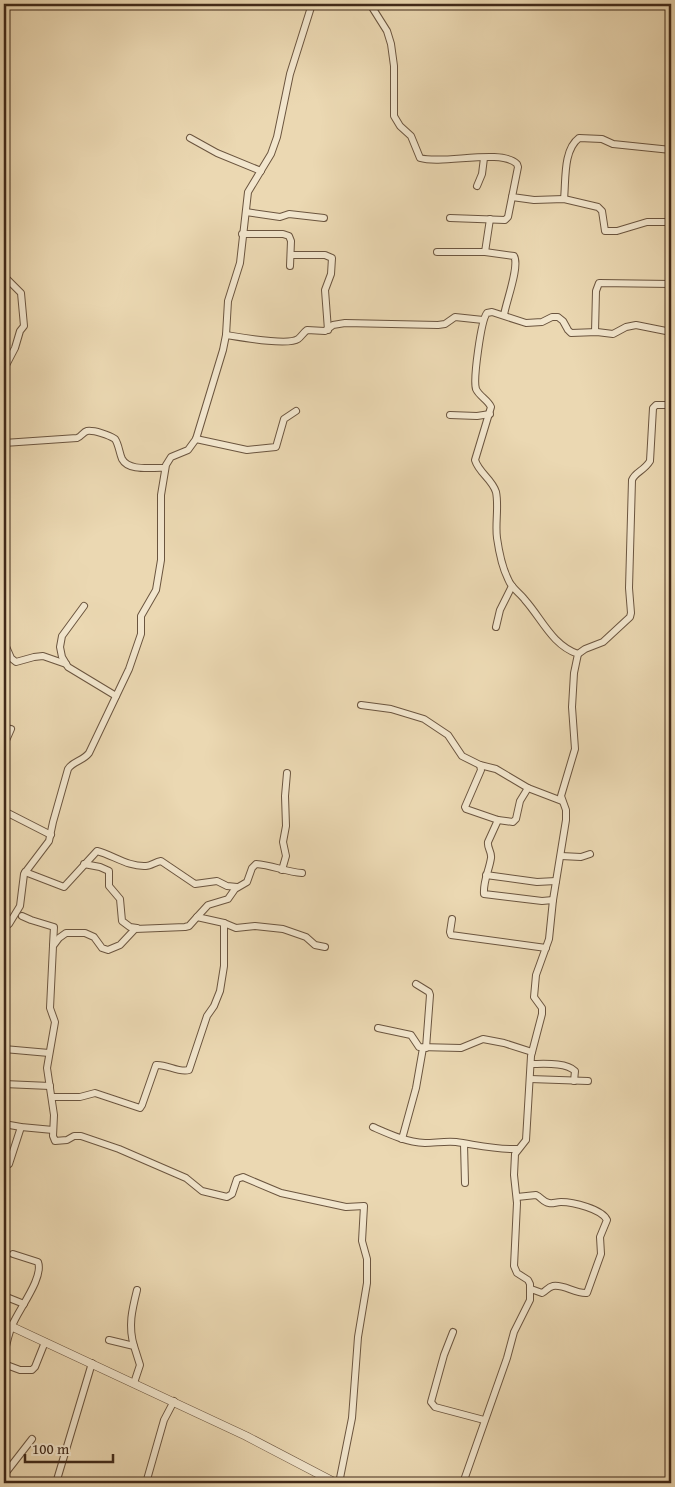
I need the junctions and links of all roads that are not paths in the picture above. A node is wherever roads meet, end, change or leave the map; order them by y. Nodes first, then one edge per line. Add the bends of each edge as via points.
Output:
1 (312, 4) edge
2 (370, 4) edge
3 (190, 138) dead end
4 (671, 150) edge
5 (484, 158) junction
6 (261, 171) junction
7 (477, 186) dead end
8 (512, 196) junction
9 (564, 199) junction
10 (246, 212) junction
11 (324, 218) dead end
12 (450, 218) dead end
13 (490, 219) junction
14 (671, 222) edge
15 (242, 234) junction
16 (437, 252) dead end
17 (485, 252) junction
18 (291, 255) junction
19 (290, 266) dead end
20 (4, 276) edge
21 (671, 284) edge
22 (504, 315) junction
23 (483, 320) junction
24 (328, 330) junction
25 (595, 332) junction
26 (671, 332) edge
27 (226, 335) junction
28 (4, 369) edge
29 (671, 405) edge
30 (296, 411) dead end
31 (450, 414) dead end
32 (490, 414) junction
33 (196, 439) junction
34 (4, 443) edge
35 (165, 468) junction
36 (512, 586) junction
37 (84, 606) dead end
38 (496, 627) dead end
39 (4, 642) edge
40 (578, 654) junction
41 (66, 664) junction
42 (116, 696) junction
43 (361, 705) dead end
44 (11, 729) dead end
45 (4, 745) edge
46 (480, 765) junction
47 (287, 772) dead end
48 (528, 788) junction
49 (562, 801) junction
50 (4, 811) edge
51 (498, 820) junction
52 (50, 834) junction
53 (590, 854) dead end
54 (561, 856) junction
55 (84, 864) junction
56 (282, 870) junction
57 (25, 872) junction
58 (302, 873) dead end
59 (486, 875) junction
60 (556, 881) junction
61 (237, 887) junction
62 (553, 900) junction
63 (22, 916) dead end
64 (197, 917) junction
65 (452, 918) dead end
66 (224, 923) junction
67 (4, 928) edge
68 (139, 928) junction
69 (53, 946) junction
70 (325, 947) dead end
71 (546, 948) junction
72 (416, 984) dead end
73 (378, 1028) dead end
74 (424, 1048) junction
75 (4, 1049) edge
76 (532, 1052) junction
77 (50, 1053) junction
78 (531, 1064) junction
79 (530, 1079) junction
80 (574, 1081) junction
81 (588, 1081) dead end
82 (4, 1084) edge
83 (50, 1086) junction
84 (52, 1097) junction
85 (4, 1124) edge
86 (373, 1127) dead end
87 (21, 1128) junction
88 (53, 1130) junction
89 (402, 1139) junction
90 (464, 1144) junction
91 (518, 1149) junction
92 (4, 1167) edge
93 (466, 1183) dead end
94 (517, 1197) junction
95 (13, 1254) dead end
96 (531, 1289) junction
97 (137, 1290) dead end
98 (4, 1296) edge
99 (24, 1304) junction
100 (8, 1325) edge
101 (452, 1332) dead end
102 (109, 1340) dead end
103 (45, 1342) junction
104 (134, 1346) junction
105 (4, 1356) edge
106 (92, 1363) junction
107 (4, 1364) edge
108 (134, 1383) junction
109 (174, 1401) junction
110 (484, 1420) junction
111 (32, 1439) dead end
112 (4, 1475) edge
113 (56, 1483) edge
114 (146, 1483) edge
115 (337, 1483) edge
116 (463, 1483) edge

1 - 6 street via 290,74 277,137
2 - 5 street via 387,31 391,44 394,116 411,136 418,156 424,159
3 - 6 street
4 - 9 street via 579,138 569,153
5 - 7 street
5 - 8 street via 508,158 518,164
6 - 10 street via 249,189
8 - 9 street via 534,200
8 - 13 street via 507,219
9 - 14 street via 600,209 605,231 617,231 647,222
10 - 11 street
10 - 15 street
12 - 13 street
13 - 17 street
15 - 18 street via 286,234 290,239
15 - 27 street via 240,263 228,301
16 - 17 street
17 - 22 street via 515,257
18 - 19 street
18 - 24 street via 332,258 325,290
20 - 28 street via 21,293 25,323
21 - 25 street via 599,283
22 - 23 street via 488,312
22 - 25 street via 526,323 558,317 564,320 571,333
23 - 24 street via 456,317 438,325 344,322
23 - 32 street via 476,389 490,404
24 - 27 street via 306,330 294,340 268,341
25 - 26 street via 612,334 636,325
27 - 33 street
29 - 40 street via 653,408 650,461 632,480 630,617 603,642
30 - 33 street via 284,420 276,447 244,450
31 - 32 street
32 - 36 street via 475,460 496,492 500,557
33 - 35 street via 188,450 172,458
34 - 35 street via 77,438 90,432 115,439 122,458 129,465
35 - 42 street via 158,586 141,616 138,644
36 - 38 street
36 - 40 street via 562,646
37 - 41 street via 61,640 60,652
39 - 41 street via 16,662 42,656
40 - 49 street via 572,707 575,749
41 - 42 street
42 - 52 street via 89,753 68,769
43 - 46 street via 391,709 424,719 443,730 462,756
44 - 45 street
46 - 48 street via 496,769
46 - 51 street via 481,770 465,808
47 - 56 street via 283,842 286,859
48 - 49 street
48 - 51 street via 520,801 515,821
49 - 54 street via 566,815
50 - 52 street
51 - 59 street via 488,842 491,858
52 - 57 street via 46,845
53 - 54 street via 581,858
54 - 60 street
55 - 57 street via 64,886
55 - 61 street via 97,851 143,866 161,861 195,884 217,881
55 - 68 street via 109,870 109,886 120,898 122,921 130,927
56 - 58 street
56 - 61 street via 256,864 247,882
57 - 67 street via 20,906
59 - 60 street via 534,882
59 - 62 street via 484,895
60 - 62 street
61 - 64 street via 228,898 208,905
62 - 71 street
63 - 69 street via 54,927
64 - 66 street
64 - 68 street via 185,927
65 - 71 street via 451,935
66 - 70 street via 236,928 283,929
66 - 84 street via 224,966 220,991 206,1016 189,1070 156,1065 140,1108 95,1093 80,1097
68 - 69 street via 132,930 120,945 108,950 85,933 66,933
69 - 77 street via 50,1008 55,1022
71 - 76 street via 536,975 534,998 542,1010
72 - 74 street via 430,995
73 - 74 street via 411,1035
74 - 76 street via 461,1048 483,1039
74 - 89 street
75 - 77 street
76 - 78 street
77 - 83 street via 47,1068
78 - 79 street
78 - 80 street via 572,1068
79 - 80 street
79 - 91 street via 526,1140
80 - 81 street
82 - 83 street
83 - 84 street
84 - 88 street
85 - 87 street
86 - 89 street
87 - 88 street
87 - 92 street via 9,1164
88 - 115 street via 55,1141 77,1136 119,1149 189,1179 202,1191 230,1196 237,1179 243,1177 281,1193 346,1207 364,1206 362,1241 367,1259 367,1283 358,1337 352,1418
89 - 90 street
90 - 91 street via 484,1145 496,1150
90 - 93 street
91 - 94 street via 514,1175
94 - 96 street via 515,1270 528,1280
94 - 96 street via 539,1195 551,1204 583,1205 607,1220 600,1237 602,1254 587,1293 555,1286 542,1293
95 - 99 street via 39,1264 35,1284
96 - 110 street via 530,1300 514,1332
97 - 104 street via 131,1316
98 - 99 street
99 - 100 street
100 - 103 street
100 - 105 street
101 - 110 street via 431,1402 435,1407
102 - 104 street
103 - 106 street
103 - 107 street via 32,1370 20,1370
104 - 108 street via 140,1365
106 - 108 street
106 - 113 street
108 - 109 street
109 - 114 street via 164,1420
109 - 115 street
110 - 116 street
111 - 112 street

